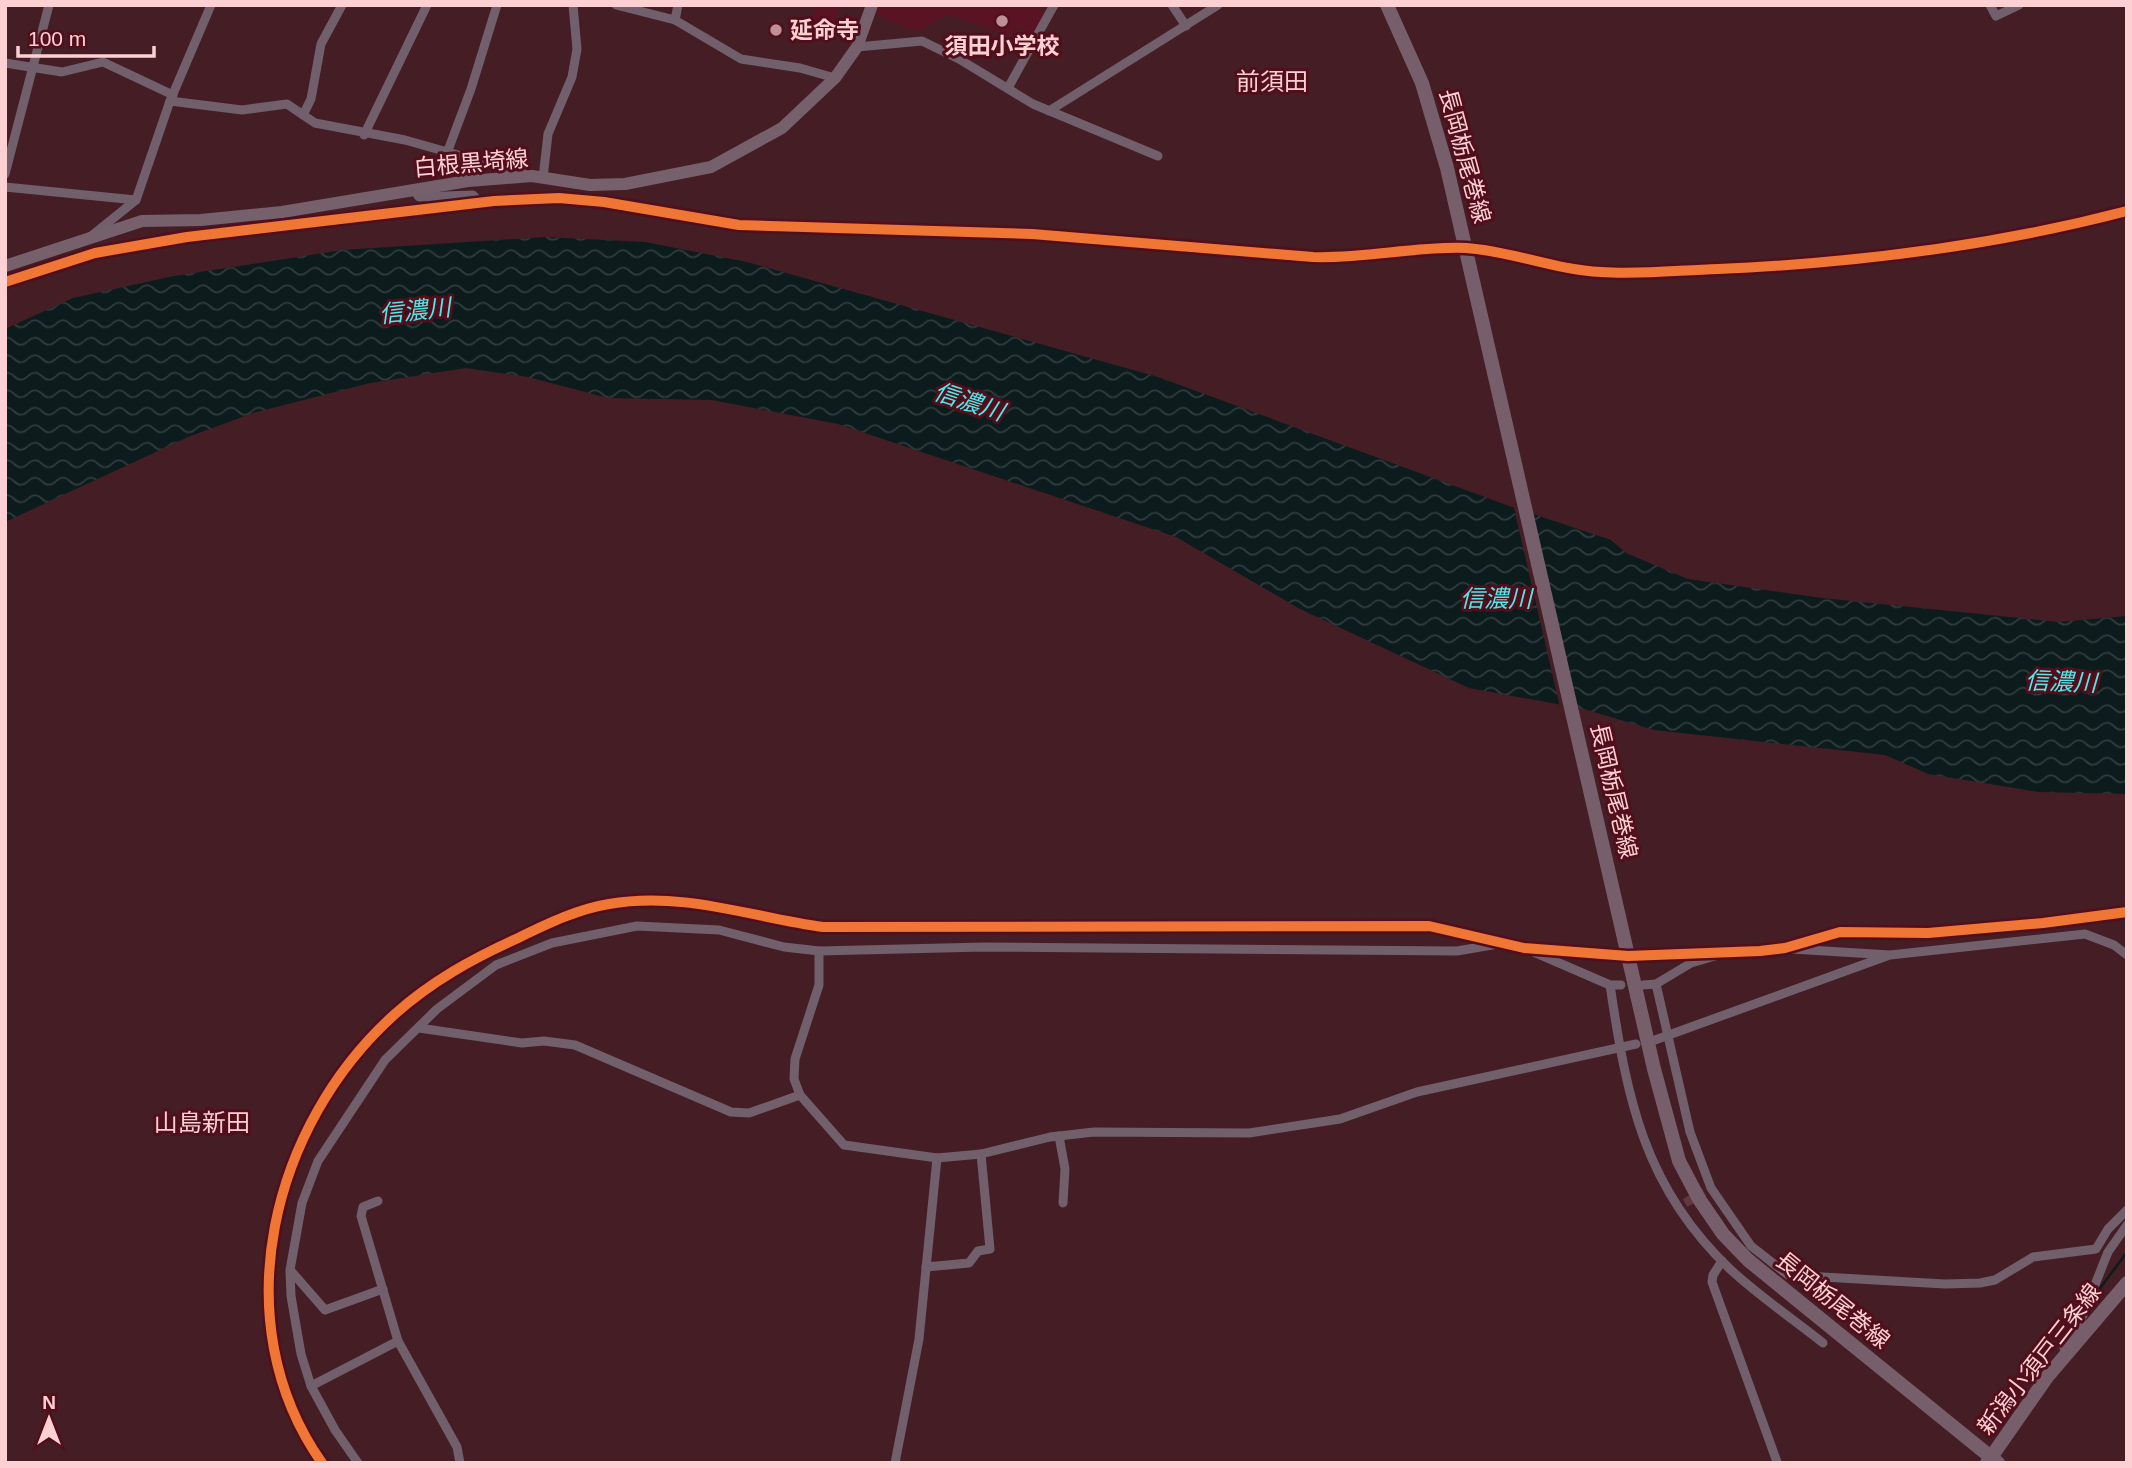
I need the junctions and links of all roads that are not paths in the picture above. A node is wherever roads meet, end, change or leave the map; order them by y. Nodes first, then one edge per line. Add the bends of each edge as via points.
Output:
1 (49, 5) edge
2 (211, 5) edge
3 (342, 5) edge
4 (427, 5) edge
5 (497, 5) edge
6 (573, 5) edge
7 (616, 5) edge
8 (678, 5) edge
9 (872, 5) edge
10 (1054, 5) edge
11 (1172, 5) edge
12 (1218, 5) edge
13 (1387, 5) edge
14 (1990, 5) edge
15 (2019, 5) edge
16 (675, 20) junction
17 (1186, 26) junction
18 (857, 47) junction
19 (5, 62) edge
20 (34, 68) junction
21 (835, 78) junction
22 (1008, 88) junction
23 (171, 98) junction
24 (1049, 111) junction
25 (303, 115) junction
26 (365, 135) junction
27 (447, 152) junction
28 (1158, 156) dead end
29 (5, 174) edge
30 (538, 177) junction
31 (5, 187) edge
32 (413, 189) junction
33 (136, 200) junction
34 (480, 203) junction
35 (2127, 211) edge
36 (89, 238) junction
37 (1467, 256) junction
38 (5, 266) edge
39 (5, 282) edge
40 (2127, 912) edge
41 (1505, 943) junction
42 (1524, 948) junction
43 (1626, 948) junction
44 (1785, 948) junction
45 (819, 951) junction
46 (1732, 951) junction
47 (2127, 954) edge
48 (1890, 955) junction
49 (1656, 984) junction
50 (1610, 985) junction
51 (1621, 985) dead end
52 (1643, 985) dead end
53 (419, 1028) junction
54 (1668, 1036) junction
55 (1655, 1040) dead end
56 (1636, 1045) dead end
57 (1619, 1047) junction
58 (800, 1095) junction
59 (1059, 1136) junction
60 (981, 1154) junction
61 (937, 1158) junction
62 (378, 1201) dead end
63 (1063, 1203) dead end
64 (2127, 1210) edge
65 (2127, 1225) edge
66 (1722, 1261) junction
67 (926, 1267) junction
68 (290, 1270) junction
69 (1784, 1281) junction
70 (2127, 1283) edge
71 (383, 1289) junction
72 (1768, 1300) junction
73 (398, 1340) junction
74 (1823, 1343) dead end
75 (2047, 1377) junction
76 (311, 1386) junction
77 (1992, 1461) edge
78 (1777, 1462) edge
79 (322, 1463) edge
80 (358, 1463) edge
81 (460, 1463) edge
82 (895, 1463) edge

1 - 20 street
2 - 23 street
3 - 25 street via 321,44 311,99
4 - 26 street
5 - 27 street
6 - 30 street via 572,77 548,134
7 - 16 street
8 - 16 street
9 - 18 main road, 白根黒埼線
10 - 22 street
11 - 17 street
12 - 17 street
13 - 37 main road, 長岡栃尾巻線 via 1422,83
14 - 15 street via 1996,16
16 - 21 street via 741,59
17 - 24 street
18 - 21 main road, 白根黒埼線
18 - 22 street via 922,41
19 - 20 street
20 - 23 street via 62,72 103,62
20 - 29 street
21 - 30 main road, 白根黒埼線 via 792,121 719,164 625,184 590,185
22 - 24 street
23 - 25 street via 242,110 287,104
23 - 33 street
24 - 28 street
25 - 26 street via 315,123
26 - 27 street
27 - 30 street
30 - 32 main road, 白根黒埼線
31 - 33 street
32 - 34 street via 419,197 473,195
32 - 36 main road, 白根黒埼線 via 282,212 142,221
33 - 36 street
34 - 37 street via 573,198 739,225 1032,234 1351,259 1431,248
34 - 39 street via 131,246
35 - 37 street via 1950,248 1792,266 1603,273 1513,255
36 - 38 main road, 白根黒埼線
37 - 43 main road, 長岡栃尾巻線
40 - 44 street via 1928,933 1840,932
41 - 42 street
41 - 45 street via 1457,951 984,947
41 - 79 street via 1429,926 823,927 653,898 592,908 540,928 449,972 394,1015 334,1088 287,1176 270,1245 269,1306 288,1394
42 - 43 street
42 - 50 street
43 - 46 street
43 - 69 main road, 長岡栃尾巻線 via 1665,1117 1688,1181 1748,1261
44 - 46 street
44 - 48 street
45 - 53 street via 784,947 735,932 683,927 637,926 584,934 496,965
45 - 58 street via 819,985 795,1059 794,1079
46 - 49 street via 1691,963
47 - 48 street via 2085,934
48 - 54 street
49 - 52 street
49 - 54 street
50 - 51 street
50 - 57 street
53 - 58 street via 522,1043 575,1045 731,1112 749,1113
53 - 68 street via 385,1060 318,1161 302,1203
54 - 55 street
54 - 69 street via 1707,1190
56 - 57 street
57 - 59 street via 1417,1092 1340,1119 1306,1125 1238,1133
57 - 66 street via 1651,1161
58 - 61 street via 844,1145
59 - 60 street
59 - 63 street via 1065,1169
60 - 61 street
60 - 67 street via 990,1249 978,1251 969,1263
61 - 67 street
62 - 71 street via 363,1207 361,1216
64 - 69 street via 2096,1249 2033,1257 1995,1280 1945,1284
65 - 75 street via 2108,1252 2081,1320
66 - 72 street
66 - 78 street via 1712,1282
67 - 82 street via 919,1339
68 - 71 street via 325,1310
68 - 76 street via 296,1331
69 - 72 street
69 - 77 main road, 長岡栃尾巻線
70 - 75 main road, 新潟小須戸三条線
71 - 73 street
72 - 74 street
73 - 76 street
73 - 81 street via 457,1447
75 - 77 main road, 新潟小須戸三条線
76 - 80 street

